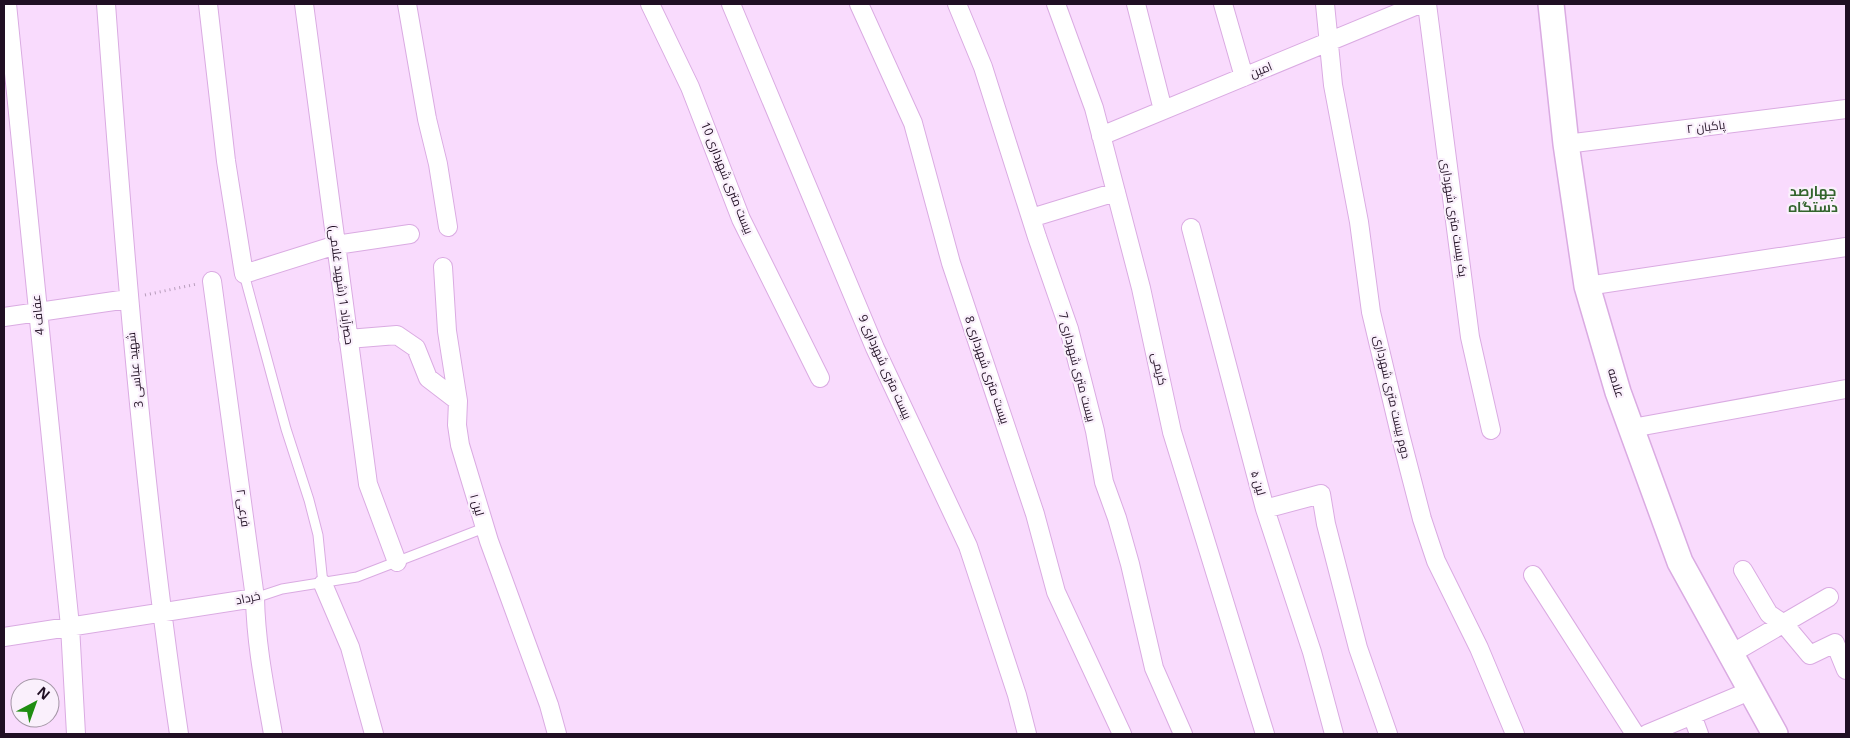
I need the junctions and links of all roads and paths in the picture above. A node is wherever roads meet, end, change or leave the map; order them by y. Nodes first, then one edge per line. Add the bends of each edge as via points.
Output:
1 (8, 4) edge
2 (106, 4) edge
3 (208, 4) edge
4 (304, 4) edge
5 (407, 4) edge
6 (650, 4) edge
7 (731, 4) edge
8 (859, 4) edge
9 (957, 4) edge
10 (1056, 4) edge
11 (1136, 4) edge
12 (1223, 4) edge
13 (1325, 4) edge
14 (1420, 4) edge
15 (1426, 4) edge
16 (1550, 4) edge
17 (1329, 42) junction
18 (1244, 76) junction
19 (1846, 109) edge
20 (1163, 110) junction
21 (1101, 136) junction
22 (1566, 144) junction
23 (1116, 192) junction
24 (1031, 218) junction
25 (448, 227) dead end
26 (1191, 228) dead end
27 (410, 234) dead end
28 (336, 245) junction
29 (1846, 247) edge
30 (443, 266) dead end
31 (244, 274) junction
32 (212, 281) joint
33 (1587, 286) junction
34 (128, 299) junction
35 (38, 312) junction
36 (4, 317) edge
37 (348, 339) junction
38 (820, 378) dead end
39 (1846, 389) edge
40 (458, 401) junction
41 (1632, 428) junction
42 (1491, 430) dead end
43 (1265, 509) junction
44 (484, 528) junction
45 (397, 562) junction
46 (1743, 570) dead end
47 (1533, 574) dead end
48 (323, 584) junction
49 (1829, 597) dead end
50 (255, 598) junction
51 (161, 612) junction
52 (1784, 624) junction
53 (70, 626) junction
54 (4, 636) edge
55 (1732, 654) junction
56 (1846, 670) edge
57 (1752, 690) junction
58 (1692, 716) junction
59 (76, 734) edge
60 (179, 734) edge
61 (273, 734) edge
62 (374, 734) edge
63 (557, 734) edge
64 (1027, 734) edge
65 (1122, 734) edge
66 (1183, 734) edge
67 (1265, 734) edge
68 (1334, 734) edge
69 (1388, 734) edge
70 (1515, 734) edge
71 (1634, 734) edge
72 (1646, 734) edge
73 (1699, 734) edge
74 (1775, 734) edge

1 - 35 street, عفاف 4
2 - 34 street, شهید عباسی 3
3 - 31 street via 226,161
4 - 28 street, حصرآباد 1 (شهید غلامی)
5 - 25 street
6 - 38 street, بیست متری شهرداری 10 via 690,87 741,219
7 - 64 street, بیست متری شهرداری 9 via 874,348 968,546
8 - 65 street, بیست متری شهرداری 8 via 913,123 951,263 1035,514 1056,592
9 - 24 street, بیست متری شهرداری 7 via 983,67
10 - 21 street, کریمی
11 - 20 street
12 - 18 street
13 - 17 street, دوم بیست متری شهرداری
14 - 17 street, امین
15 - 42 street, یک بیست متری شهرداری via 1470,337
16 - 22 street, علامه
17 - 18 street, امین
17 - 70 street, دوم بیست متری شهرداری via 1333,85 1359,222 1371,312 1420,510 1436,561
18 - 20 street, امین
19 - 22 street, پاکبان ۲
20 - 21 street, امین
21 - 23 street, کریمی
22 - 33 street, علامه
23 - 24 street
23 - 67 street, کریمی via 1141,288 1172,432
24 - 66 street, بیست متری شهرداری 7 via 1069,329 1095,431 1104,482 1128,555 1154,668
26 - 43 street, لین ۵
27 - 28 street
28 - 31 street
28 - 37 street, حصرآباد 1 (شهید غلامی)
29 - 33 street
30 - 40 street, لین ۱ via 447,331
31 - 48 lane via 309,500 318,536
32 - 34 path
32 - 50 street, ۲ فرعی
33 - 41 street, علامه
34 - 35 street
34 - 51 street, شهید عباسی 3
35 - 36 street
35 - 53 street, عفاف 4
37 - 40 street via 397,335 416,348 428,378
37 - 45 street, حصرآباد 1 (شهید غلامی) via 368,484
39 - 41 street
40 - 44 street, لین ۱ via 460,445
41 - 55 street, علامه via 1680,562
43 - 68 street, لین ۵ via 1312,652
43 - 69 street via 1321,494 1358,648
44 - 45 lane, خرداد
44 - 63 street, لین ۱
45 - 48 lane, خرداد via 357,577
46 - 52 street via 1769,614
47 - 71 street
48 - 50 lane, خرداد via 282,589
48 - 62 street via 350,647
49 - 52 street
50 - 51 street, خرداد
50 - 61 street, ۲ فرعی via 261,671
51 - 53 street, خرداد
51 - 60 street, شهید عباسی 3
52 - 55 street
52 - 56 street via 1810,655 1835,643
53 - 54 street, خرداد
53 - 59 street, عفاف 4
55 - 57 street, علامه
57 - 58 street
57 - 74 street, علامه
58 - 72 street
58 - 73 street

